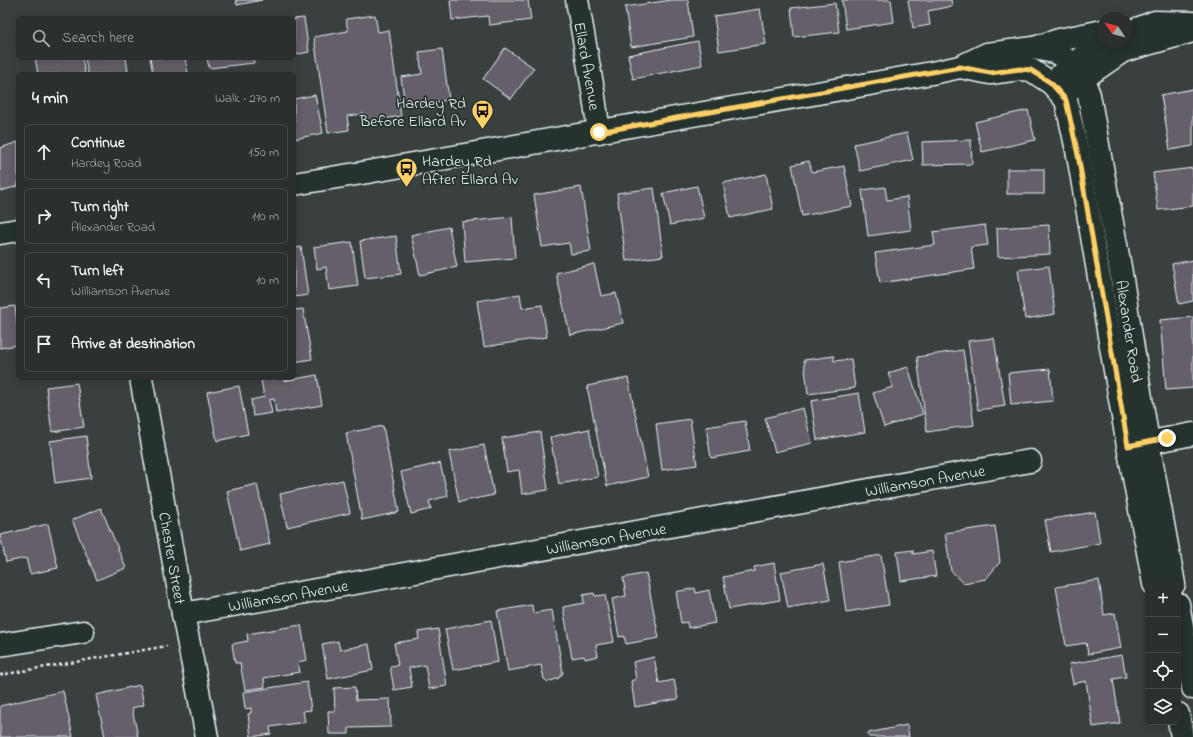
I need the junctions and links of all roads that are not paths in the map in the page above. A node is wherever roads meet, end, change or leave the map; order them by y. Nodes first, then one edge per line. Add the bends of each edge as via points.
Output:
1 (577, 0) edge
2 (1155, 22) junction
3 (1193, 23) edge
4 (1133, 26) edge
5 (1193, 30) edge
6 (1133, 31) edge
7 (1097, 32) edge
8 (1034, 48) junction
9 (1099, 48) edge
10 (960, 67) junction
11 (1077, 72) junction
12 (1060, 93) junction
13 (599, 132) junction
14 (296, 184) edge
15 (16, 230) edge
16 (0, 233) edge
17 (141, 380) edge
18 (1193, 434) edge
19 (1138, 444) junction
20 (1030, 461) dead end
21 (1154, 581) edge
22 (1173, 581) edge
23 (183, 614) junction
24 (1180, 617) edge
25 (83, 632) dead end
26 (0, 645) edge
27 (1193, 688) edge
28 (1180, 725) edge
29 (207, 737) edge
30 (1182, 737) edge

1 - 13 main road, Ellard Avenue
2 - 3 main road
2 - 4 main road
2 - 6 main road
5 - 11 main road via 1123,52
7 - 8 main road
8 - 10 main road via 987,54
8 - 11 main road via 1062,56
9 - 11 main road
10 - 12 main road via 990,73 1031,70
10 - 13 main road
11 - 12 main road
11 - 19 main road, Alexander Road via 1089,96 1120,267
12 - 19 main road, Alexander Road via 1082,177
13 - 14 main road
15 - 16 main road
17 - 23 main road, Chester Street
18 - 19 main road
19 - 21 main road, Alexander Road
19 - 22 main road, Alexander Road
20 - 23 main road, Williamson Avenue
23 - 29 main road, Chester Street
24 - 27 main road
25 - 26 main road
28 - 30 main road

